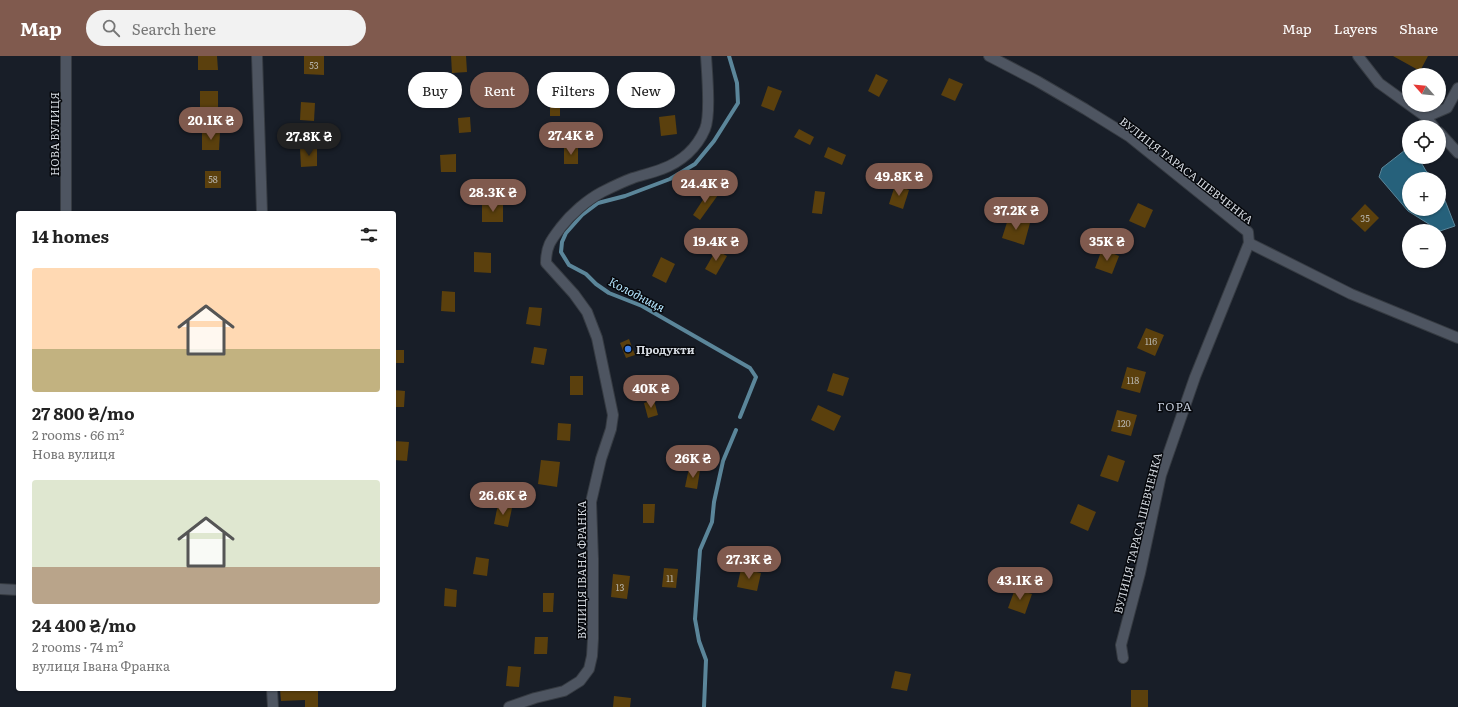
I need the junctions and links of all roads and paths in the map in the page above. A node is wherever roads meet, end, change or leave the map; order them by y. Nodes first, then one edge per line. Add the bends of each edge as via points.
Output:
1 (66, 56) edge
2 (257, 56) edge
3 (706, 56) edge
4 (990, 56) edge
5 (1358, 56) edge
6 (1458, 88) edge
7 (1426, 117) junction
8 (1428, 120) edge
9 (1446, 140) edge
10 (1458, 153) edge
11 (66, 211) edge
12 (262, 211) edge
13 (1250, 243) junction
14 (1458, 338) edge
15 (0, 589) edge
16 (16, 590) edge
17 (1124, 658) dead end
18 (272, 691) edge
19 (273, 707) edge
20 (509, 707) edge

1 - 11 street, НОВА ВУЛИЦЯ
2 - 12 street
3 - 20 street, ВУЛИЦЯ ІВАНА ФРАНКА via 706,127 685,157 663,169 632,178 601,192 564,222 546,251 546,263 587,312 597,338 613,415 591,502 593,639 589,669 580,681 564,691
4 - 13 street, ВУЛИЦЯ ТАРАСА ШЕВЧЕНКА via 1130,137 1248,232
5 - 7 street via 1379,83
6 - 7 street via 1447,108
7 - 8 street
9 - 10 street
13 - 14 street via 1351,294
13 - 17 street, ВУЛИЦЯ ТАРАСА ШЕВЧЕНКА via 1195,377 1161,475 1140,573 1121,645
15 - 16 street
18 - 19 street

